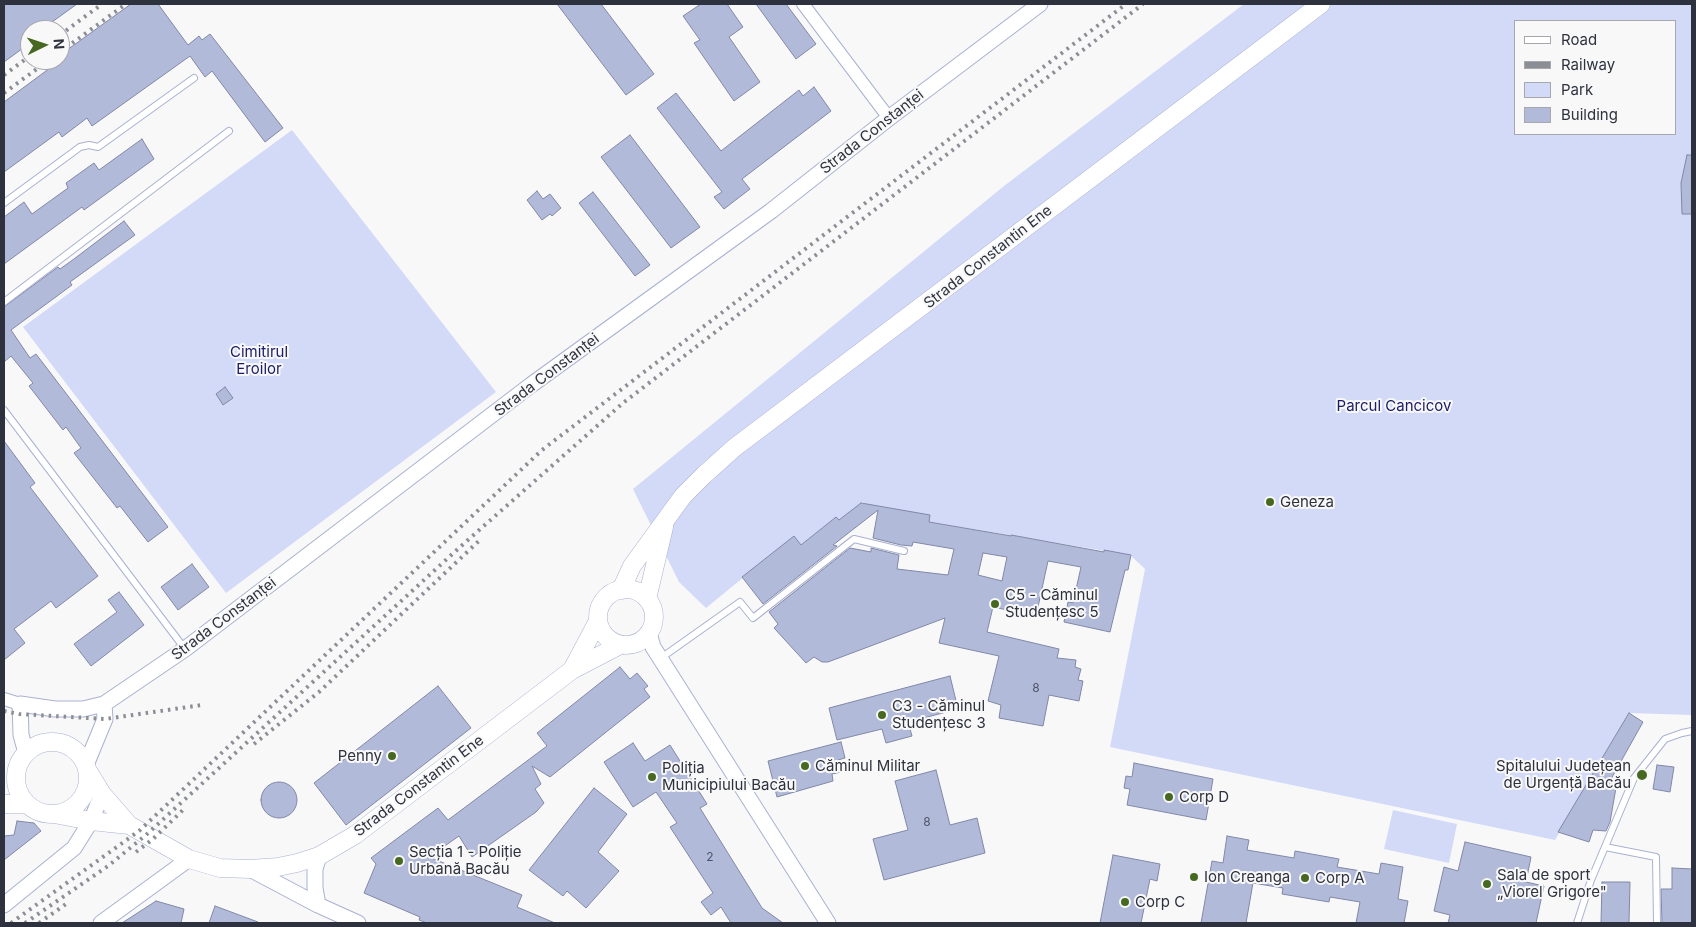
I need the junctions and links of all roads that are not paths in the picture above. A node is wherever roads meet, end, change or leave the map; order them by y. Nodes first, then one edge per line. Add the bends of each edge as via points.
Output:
1 (803, 4) edge
2 (1040, 4) edge
3 (1321, 4) edge
4 (194, 78) dead end
5 (889, 118) junction
6 (230, 130) dead end
7 (4, 203) edge
8 (4, 302) edge
9 (4, 410) edge
10 (666, 522) junction
11 (904, 551) dead end
12 (621, 590) junction
13 (647, 599) junction
14 (598, 621) junction
15 (649, 633) junction
16 (620, 645) junction
17 (185, 649) junction
18 (661, 658) junction
19 (572, 670) junction
20 (4, 699) edge
21 (20, 704) junction
22 (104, 704) junction
23 (1692, 731) edge
24 (22, 758) junction
25 (87, 768) junction
26 (4, 773) edge
27 (102, 794) junction
28 (4, 804) edge
29 (27, 804) junction
30 (54, 814) junction
31 (91, 821) junction
32 (129, 825) junction
33 (1605, 847) junction
34 (319, 856) junction
35 (189, 860) junction
36 (250, 869) junction
37 (4, 905) edge
38 (318, 905) junction
39 (101, 923) edge
40 (358, 923) edge
41 (828, 923) edge
42 (1577, 923) edge
43 (1657, 923) edge

1 - 5 street
2 - 5 street, Strada Constanței
3 - 10 main road, Strada Constantin Ene via 734,448 683,496
4 - 7 lane via 98,147 80,147
5 - 17 street, Strada Constanței via 771,211 531,385
6 - 8 lane
9 - 17 lane
10 - 12 main road, Strada Constantin Ene via 632,566
10 - 13 main road, Strada Constantin Ene
11 - 18 lane via 854,539 753,618 740,602
12 - 13 main road via 640,593
12 - 14 main road via 606,598 599,609
13 - 15 main road via 654,616
14 - 16 main road via 601,632
14 - 19 main road, Strada Constantin Ene
15 - 16 main road via 641,641
15 - 18 street
16 - 19 main road, Strada Constantin Ene
17 - 22 street, Strada Constanței
18 - 41 street
19 - 34 main road, Strada Constantin Ene via 355,835
20 - 21 street
21 - 22 street via 83,709
21 - 24 street
22 - 25 street via 105,719
23 - 33 lane via 1665,740 1634,778
24 - 25 main road via 43,742 59,742 74,748
24 - 26 main road
24 - 29 main road via 16,774 17,785
25 - 27 main road
25 - 30 main road via 87,786 81,800 73,808
27 - 31 street
27 - 32 main road
28 - 29 main road
29 - 30 main road via 40,812
30 - 31 main road
31 - 32 main road
31 - 37 street via 74,848
32 - 35 main road, Strada Constantin Ene
33 - 42 lane
33 - 43 lane via 1656,857
34 - 36 main road, Strada Constantin Ene via 278,867
34 - 38 street via 315,869
35 - 36 main road, Strada Constantin Ene via 220,868
35 - 39 street
36 - 38 street
38 - 40 street

